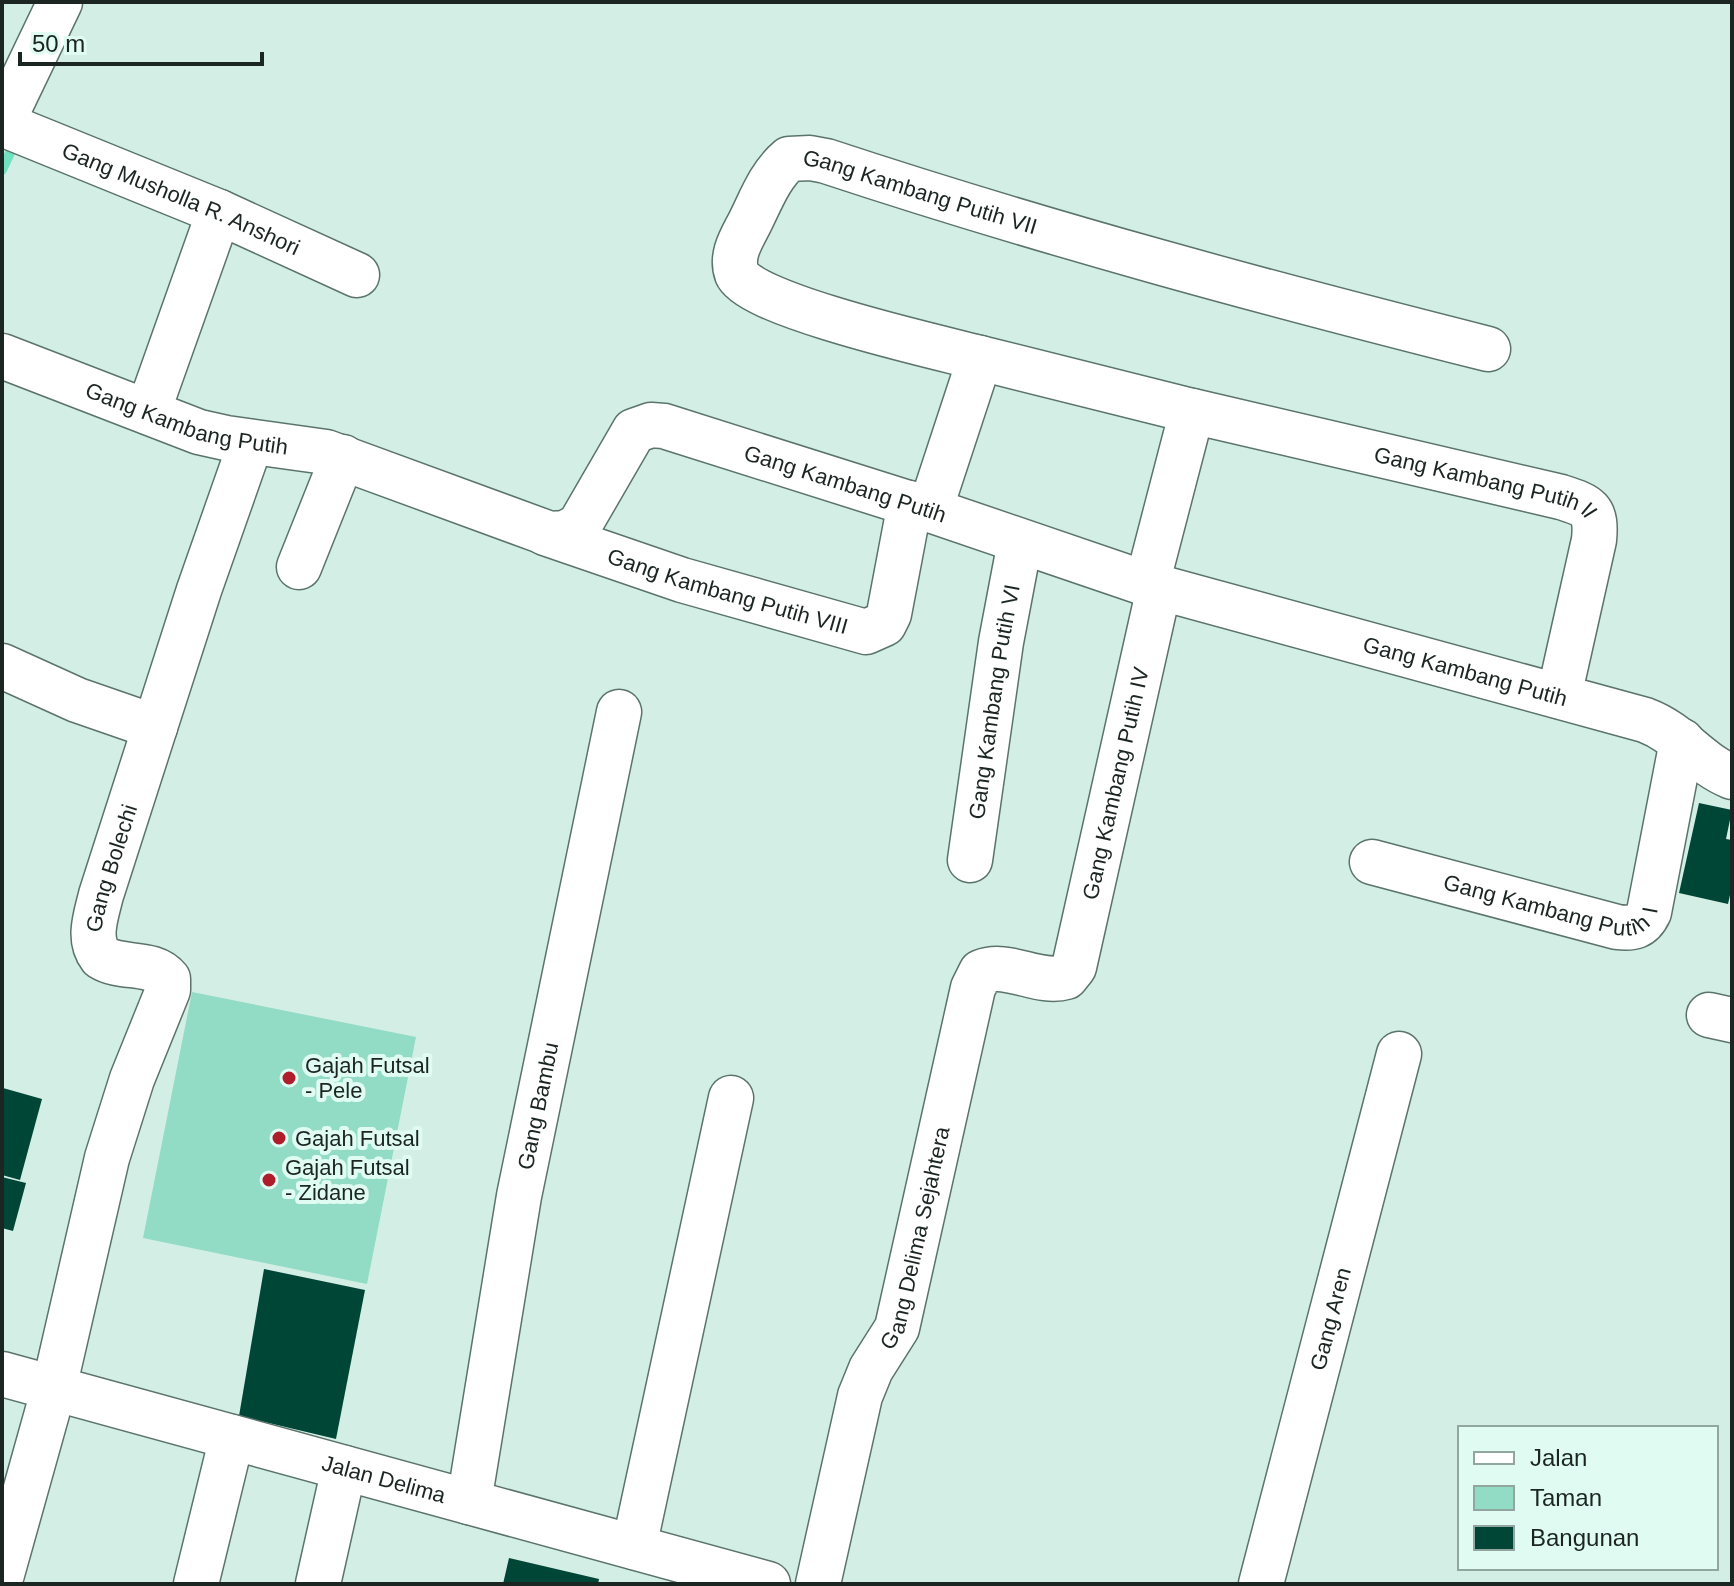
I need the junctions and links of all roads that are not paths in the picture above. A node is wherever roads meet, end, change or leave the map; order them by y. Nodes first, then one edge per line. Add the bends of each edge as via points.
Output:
1 (60, 2) edge
2 (14, 128) edge
3 (219, 212) junction
4 (357, 275) dead end
5 (1488, 349) dead end
6 (2, 356) edge
7 (980, 358) junction
8 (1192, 411) junction
9 (148, 412) junction
10 (251, 442) junction
11 (343, 457) junction
12 (920, 507) junction
13 (545, 533) junction
14 (1020, 542) junction
15 (299, 567) dead end
16 (1153, 586) junction
17 (2, 666) edge
18 (1559, 696) junction
19 (619, 712) dead end
20 (155, 727) junction
21 (1682, 741) junction
22 (1732, 777) edge
23 (970, 860) dead end
24 (1372, 862) dead end
25 (1066, 977) joint
26 (1399, 1054) dead end
27 (731, 1098) dead end
28 (2, 1374) edge
29 (54, 1388) junction
30 (232, 1437) junction
31 (344, 1468) junction
32 (469, 1502) junction
33 (641, 1561) edge
34 (2, 1574) edge
35 (196, 1584) edge
36 (318, 1584) edge
37 (768, 1584) edge
38 (818, 1584) edge
39 (1261, 1584) edge

1 - 2 street
2 - 3 street, Gang Musholla R. Anshori
3 - 4 street, Gang Musholla R. Anshori
3 - 9 street
5 - 7 street, Gang Kambang Putih VII via 984,213 826,161 799,157 782,165 736,253 737,274 744,283 819,314
6 - 9 street, Gang Kambang Putih
7 - 8 street
7 - 12 street
8 - 16 street, Gang Kambang Putih IV
8 - 18 street, Gang Kambang Putih II via 1587,507 1596,525 1594,540
9 - 10 street, Gang Kambang Putih via 199,432
10 - 11 street, Gang Kambang Putih
10 - 20 street, Gang Bolechi
11 - 13 street, Gang Kambang Putih
11 - 15 street
12 - 13 street, Gang Kambang Putih via 651,425 634,431 624,445 579,526 560,534
12 - 13 street, Gang Kambang Putih VIII via 889,614 884,624 866,632 682,580
12 - 14 street, Gang Kambang Putih
14 - 16 street, Gang Kambang Putih
14 - 23 street, Gang Kambang Putih VI
16 - 18 street, Gang Kambang Putih
16 - 25 street, Gang Kambang Putih IV via 1077,957
17 - 20 street
18 - 21 street, Gang Kambang Putih via 1645,720
19 - 32 street, Gang Bambu via 521,1184
20 - 29 street, Gang Bolechi via 101,895 93,940 106,961 161,972 168,990 107,1158
21 - 22 street, Gang Kambang Putih
21 - 24 street, Gang Kambang Putih I via 1649,912 1636,927 1617,927
25 - 38 street, Gang Delima Sejahtera via 1052,980 993,968 981,972 976,981 897,1328 860,1396
26 - 39 street, Gang Aren
27 - 33 street
28 - 29 street, Jalan Delima
29 - 30 street, Jalan Delima
29 - 34 street
30 - 31 street, Jalan Delima
30 - 35 street
31 - 32 street, Jalan Delima
31 - 36 street
32 - 33 street, Jalan Delima
33 - 37 street, Jalan Delima

